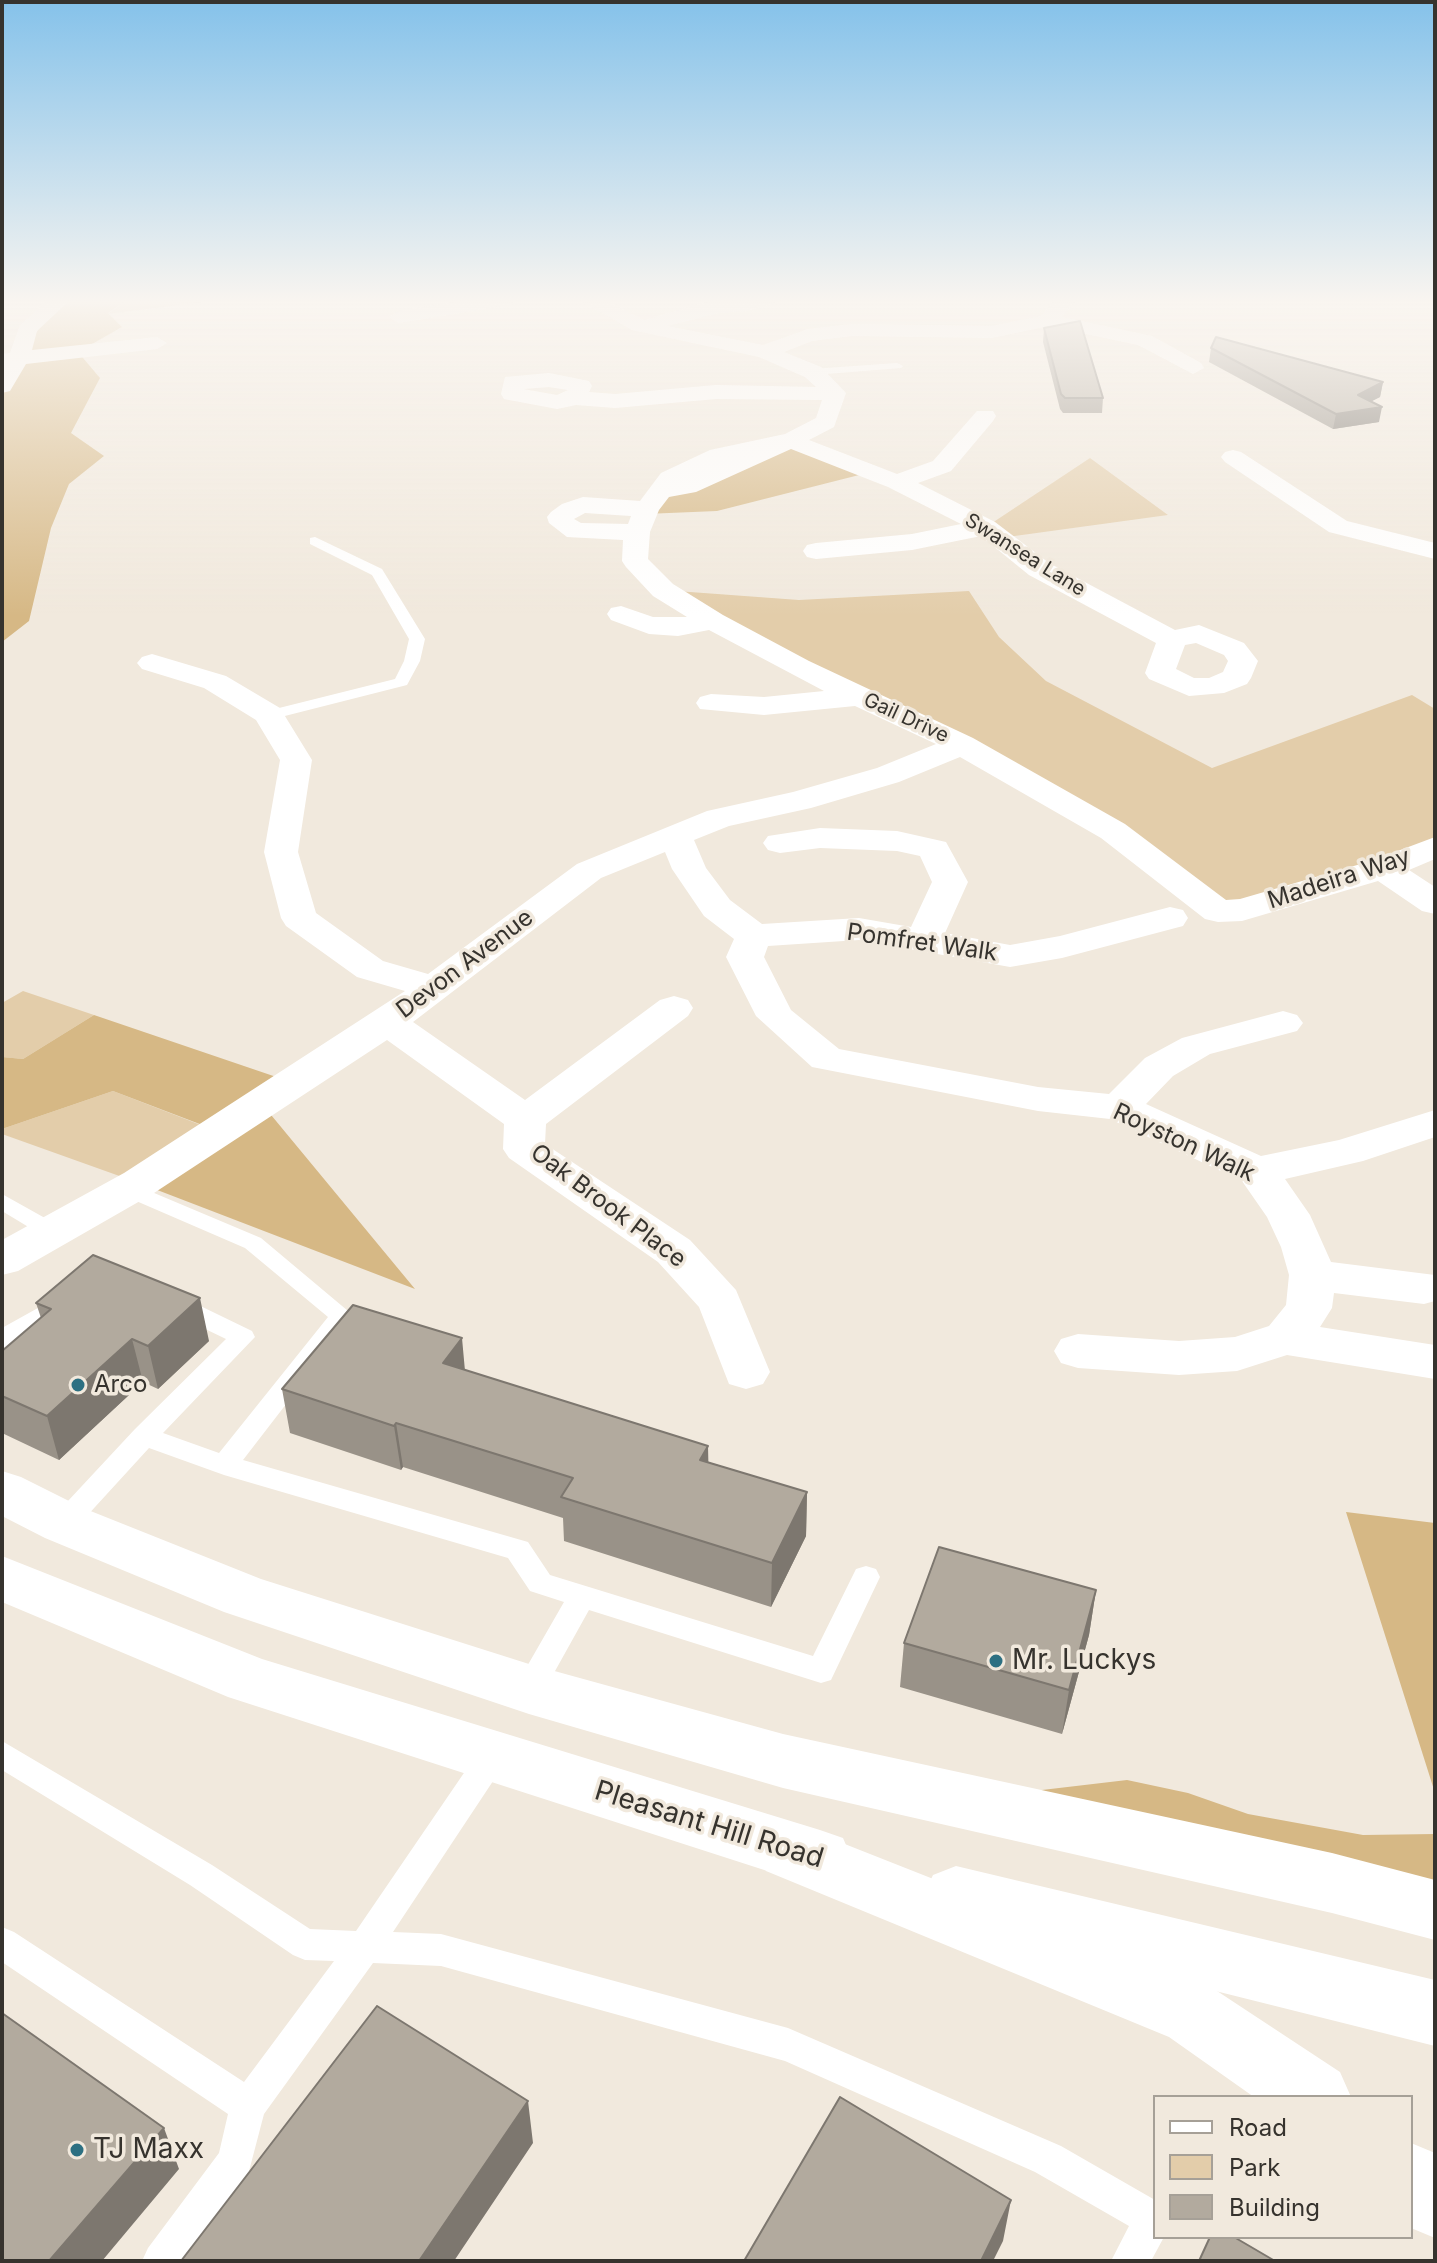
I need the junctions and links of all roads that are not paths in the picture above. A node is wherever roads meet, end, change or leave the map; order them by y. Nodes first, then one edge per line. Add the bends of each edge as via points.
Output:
1 (831, 405) edge
2 (985, 416) dead end
3 (788, 440) junction
4 (1233, 457) dead end
5 (897, 482) junction
6 (851, 518) dead end
7 (986, 527) junction
8 (315, 541) dead end
9 (871, 546) junction
10 (816, 551) dead end
11 (1435, 551) edge
12 (621, 614) dead end
13 (713, 621) junction
14 (1171, 639) dead end
15 (152, 663) dead end
16 (859, 696) junction
17 (711, 703) dead end
18 (269, 715) junction
19 (962, 745) junction
20 (674, 834) junction
21 (780, 843) dead end
22 (1435, 847) edge
23 (1383, 868) junction
24 (1435, 903) edge
25 (1242, 910) joint
26 (1170, 918) dead end
27 (754, 936) junction
28 (925, 938) junction
29 (431, 987) junction
30 (674, 1008) dead end
31 (388, 1022) junction
32 (1283, 1023) dead end
33 (1119, 1107) junction
34 (525, 1120) junction
35 (1435, 1123) edge
36 (1257, 1171) junction
37 (128, 1189) junction
38 (2, 1201) edge
39 (53, 1232) junction
40 (2, 1260) edge
41 (1312, 1275) junction
42 (88, 1287) edge
43 (1424, 1288) dead end
44 (151, 1292) edge
45 (1286, 1338) junction
46 (2, 1340) edge
47 (1078, 1351) dead end
48 (1435, 1362) edge
49 (746, 1372) dead end
50 (144, 1436) junction
51 (224, 1465) junction
52 (2, 1491) edge
53 (64, 1523) junction
54 (866, 1577) dead end
55 (2, 1578) edge
56 (582, 1597) junction
57 (529, 1689) junction
58 (2, 1754) edge
59 (492, 1757) junction
60 (789, 1851) junction
61 (1435, 1910) edge
62 (2, 1943) edge
63 (364, 1947) junction
64 (1435, 2013) edge
65 (1312, 2095) edge
66 (248, 2106) junction
67 (1413, 2182) edge
68 (1435, 2201) edge
69 (161, 2261) edge
70 (1130, 2261) edge

1 - 3 street, Gail Drive via 826,422
2 - 5 street via 942,466
3 - 5 street, Swansea Lane
3 - 13 street, Gail Drive via 718,455 670,478 648,511 635,561 663,590
4 - 11 street via 1338,527
5 - 7 street, Swansea Lane
6 - 9 street
7 - 9 street
7 - 14 street, Swansea Lane via 1039,569
8 - 18 lane via 377,572 417,639 412,661 401,682
9 - 10 street
12 - 13 street via 649,625
13 - 16 street, Gail Drive
15 - 18 street via 215,682
16 - 17 street via 764,706
16 - 19 street, Gail Drive
18 - 29 street via 296,760 281,852 299,918 370,969
19 - 20 street, Devon Avenue via 888,775
19 - 25 street, Gail Drive via 1113,831 1218,911
20 - 27 street via 689,869 717,908
20 - 29 street, Devon Avenue via 589,871
21 - 28 street via 851,839 934,849 950,882
22 - 23 street, Madeira Way
23 - 24 street
23 - 25 street, Madeira Way
26 - 28 street, Pomfret Walk via 1010,956
27 - 28 street, Pomfret Walk via 859,929
27 - 33 street, Royston Walk via 745,957 775,1016 826,1059 1038,1099
29 - 31 street, Devon Avenue
30 - 34 street, Oak Brook Place
31 - 34 street, Oak Brook Place
31 - 37 street, Devon Avenue
32 - 33 street via 1196,1046 1159,1067
33 - 36 street, Royston Walk
34 - 49 street, Oak Brook Place via 524,1149 674,1251 720,1301
35 - 36 street via 1348,1152
36 - 41 street, Royston Walk via 1288,1215
37 - 39 street, Devon Avenue
37 - 51 lane via 253,1243 342,1316
38 - 39 lane
39 - 40 street, Devon Avenue
41 - 43 street
41 - 45 street, Royston Walk via 1309,1308
42 - 46 lane
44 - 50 lane via 243,1337
45 - 47 street via 1237,1354 1179,1358
45 - 48 street
50 - 51 lane
50 - 53 lane
51 - 56 lane via 518,1550 540,1583
52 - 53 main road
53 - 57 main road via 244,1596
54 - 56 lane via 821,1671
55 - 59 main road, Pleasant Hill Road via 249,1680
56 - 57 lane
57 - 61 main road via 783,1761
58 - 63 lane via 305,1944
59 - 60 main road, Pleasant Hill Road
59 - 63 lane
60 - 64 main road, Pleasant Hill Road
60 - 65 main road via 1193,2014
62 - 66 lane
63 - 66 lane
63 - 70 lane via 441,1950 788,2045 1048,2159 1153,2219
66 - 69 lane via 235,2162
67 - 68 main road

